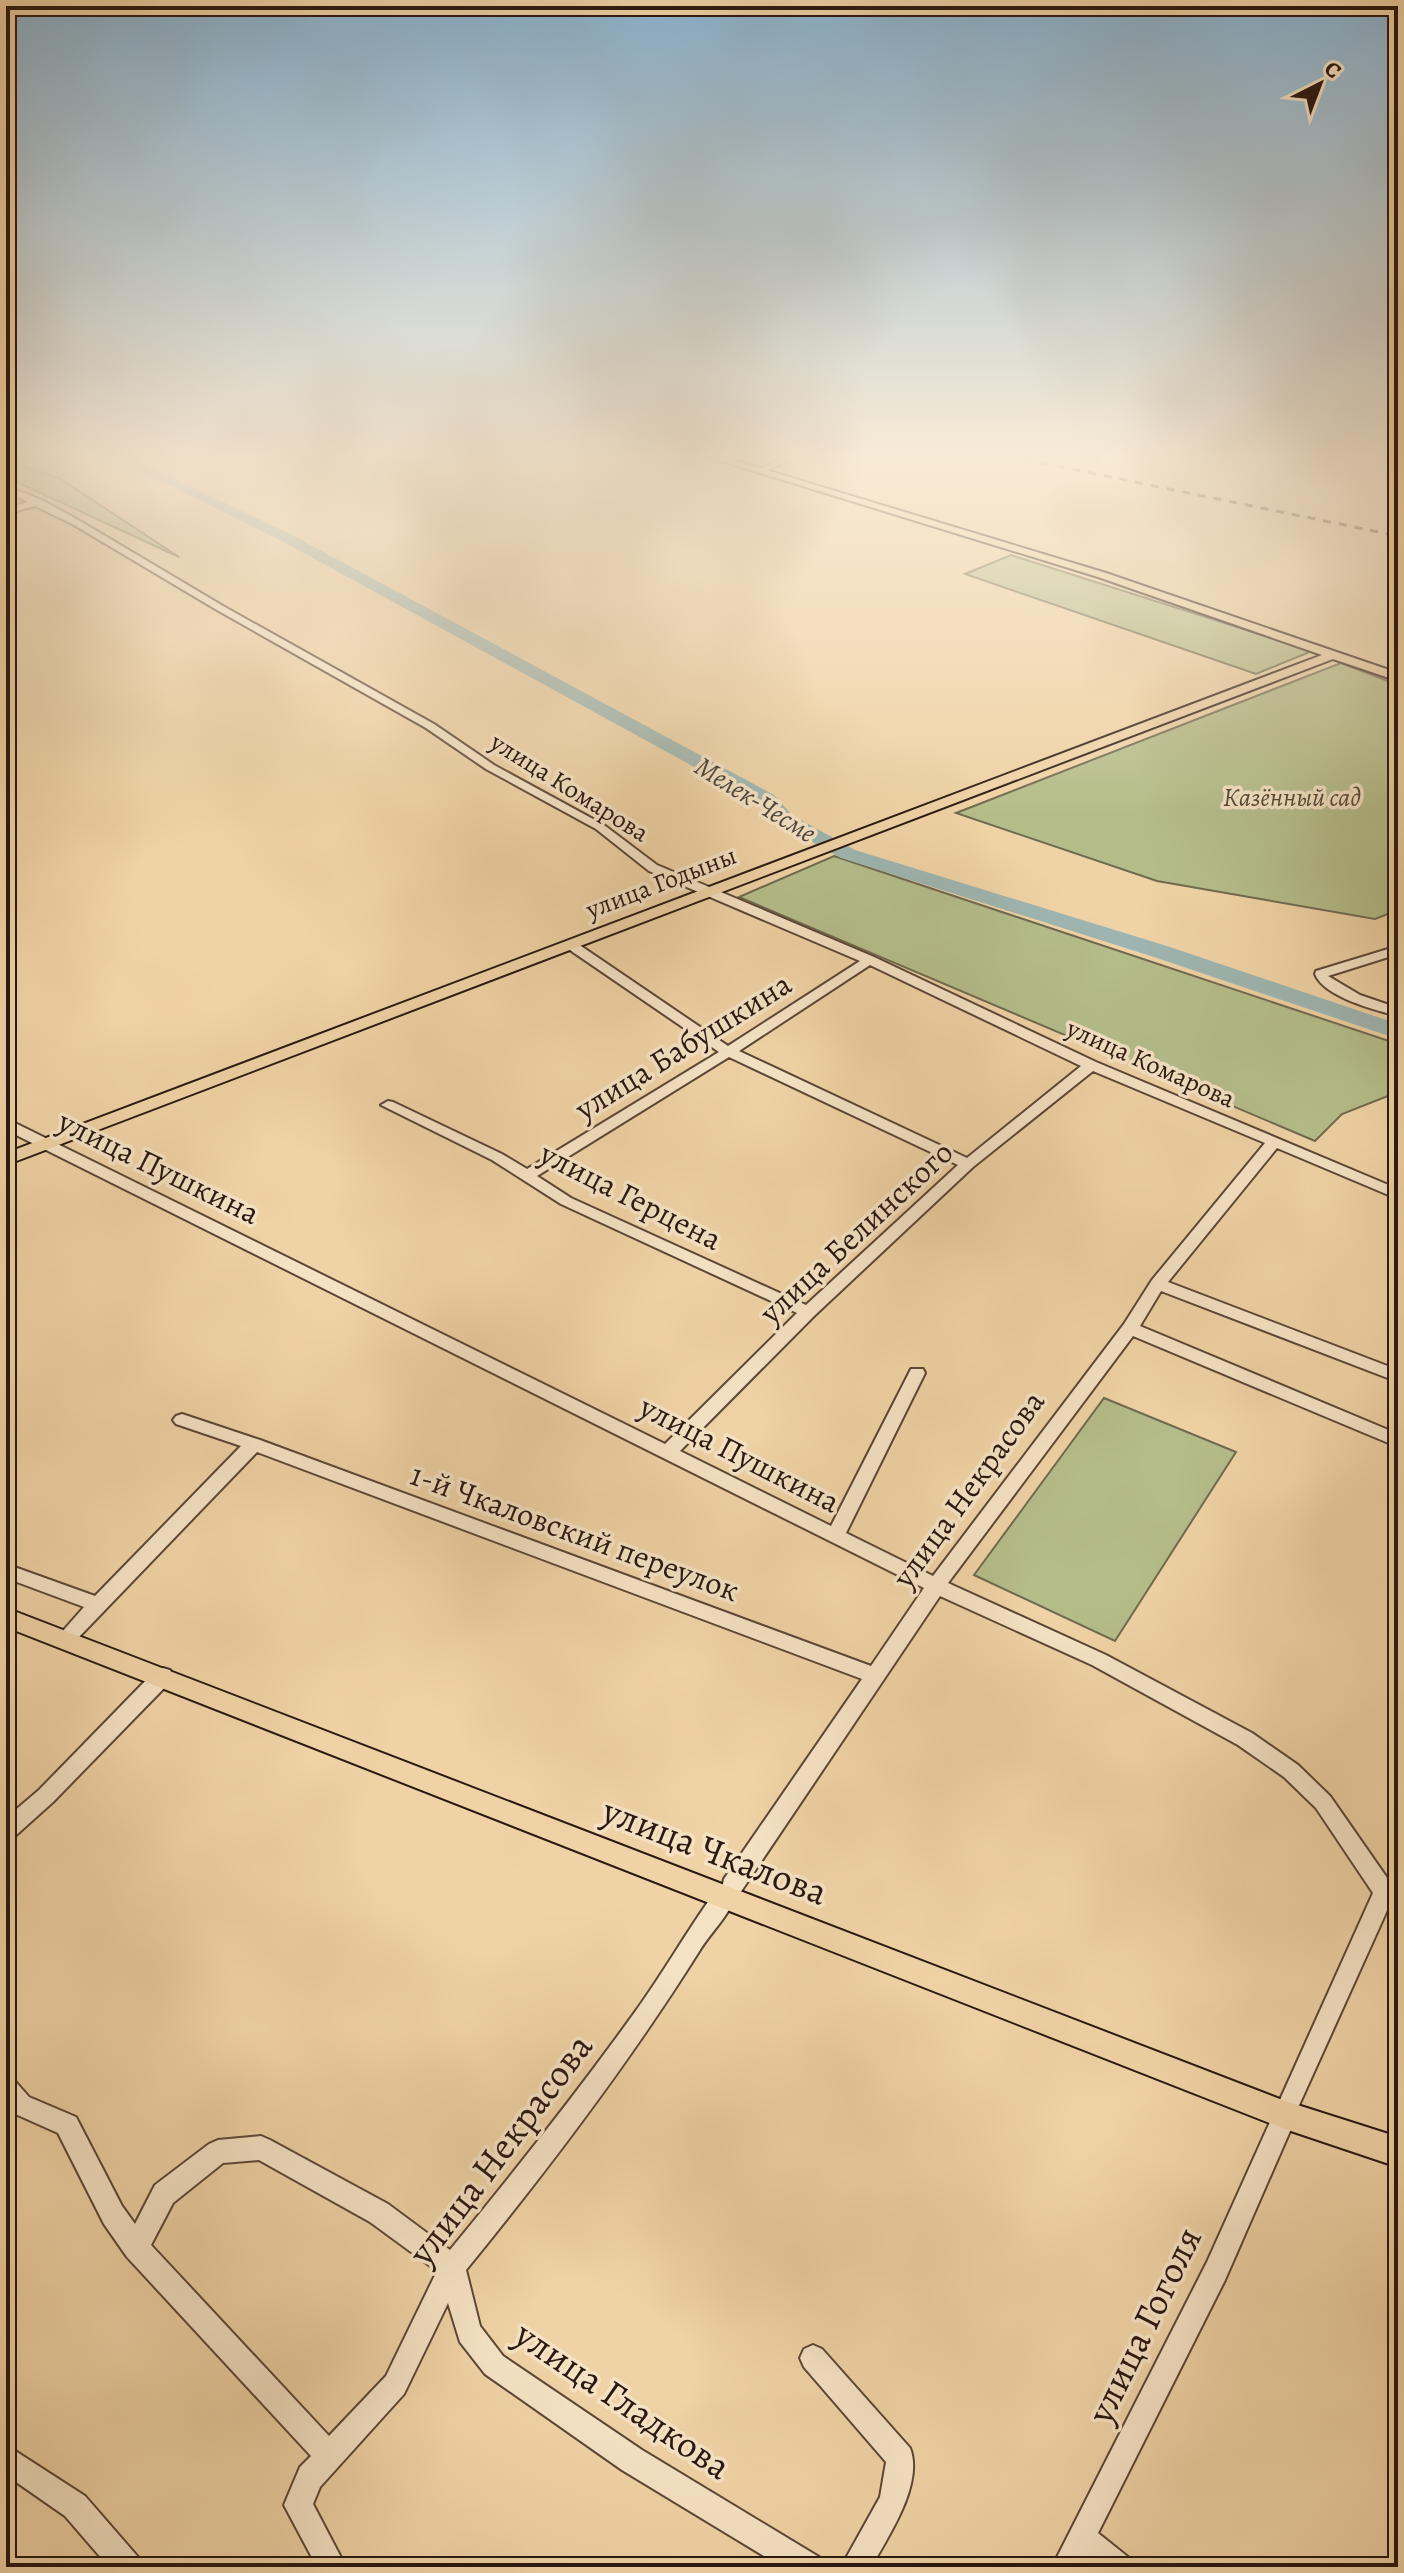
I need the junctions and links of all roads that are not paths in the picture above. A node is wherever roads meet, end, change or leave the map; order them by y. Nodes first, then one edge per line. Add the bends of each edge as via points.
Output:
1 (163, 573) edge
2 (1096, 573) edge
3 (1335, 654) junction
4 (1398, 677) edge
5 (711, 891) junction
6 (571, 945) junction
7 (1398, 950) edge
8 (869, 960) junction
9 (1398, 1012) edge
10 (727, 1051) junction
11 (1091, 1065) junction
12 (388, 1105) dead end
13 (6, 1124) edge
14 (1274, 1142) junction
15 (45, 1144) junction
16 (6, 1159) edge
17 (968, 1164) junction
18 (526, 1176) junction
19 (1398, 1194) edge
20 (1158, 1284) junction
21 (808, 1312) junction
22 (1130, 1328) junction
23 (917, 1373) dead end
24 (1398, 1376) edge
25 (182, 1420) dead end
26 (1398, 1441) edge
27 (254, 1444) junction
28 (669, 1451) junction
29 (836, 1535) junction
30 (6, 1571) edge
31 (936, 1586) junction
32 (96, 1604) junction
33 (6, 1607) edge
34 (6, 1617) edge
35 (69, 1636) junction
36 (167, 1672) junction
37 (875, 1676) junction
38 (6, 1831) edge
39 (728, 1891) junction
40 (1391, 1896) edge
41 (6, 2088) edge
42 (1287, 2109) junction
43 (1398, 2139) edge
44 (1398, 2152) edge
45 (136, 2248) junction
46 (452, 2267) junction
47 (813, 2358) dead end
48 (330, 2457) junction
49 (6, 2459) edge
50 (1081, 2538) junction
51 (128, 2567) edge
52 (332, 2567) edge
53 (809, 2567) edge
54 (855, 2567) edge
55 (1066, 2567) edge
56 (1118, 2567) edge

1 - 5 street, улица Комарова via 600,827 653,868
2 - 3 main road
3 - 4 main road
3 - 5 main road, улица Годыны
5 - 6 main road, улица Годыны
5 - 8 street, улица Комарова
6 - 10 street
6 - 15 main road, улица Годыны
7 - 9 street via 1321,974 1338,990
8 - 10 street, улица Бабушкина
8 - 11 street, улица Комарова
10 - 17 street
10 - 18 street, улица Бабушкина
11 - 14 street, улица Комарова
11 - 17 street, улица Белинского
12 - 18 street, улица Герцена
13 - 15 street, улица Пушкина
14 - 19 street, улица Комарова
14 - 20 street, улица Некрасова
15 - 16 main road, улица Годыны
15 - 28 street, улица Пушкина
17 - 21 street, улица Белинского
18 - 21 street, улица Герцена via 566,1201
20 - 22 street, улица Некрасова
20 - 24 street
21 - 28 street, улица Белинского
22 - 26 street
22 - 31 street, улица Некрасова
23 - 29 street
25 - 27 street, 1-й Чкаловский переулок
27 - 32 street
27 - 37 street, 1-й Чкаловский переулок
28 - 29 street, улица Пушкина
29 - 31 street, улица Пушкина
30 - 32 street
31 - 37 street, улица Некрасова
31 - 40 street, улица Пушкина via 1099,1660 1245,1739 1323,1802
32 - 35 street
33 - 35 main road, улица Чкалова
34 - 35 main road, улица Чкалова
35 - 36 main road, улица Чкалова
36 - 38 street
36 - 39 main road, улица Чкалова
37 - 39 street, улица Некрасова
39 - 42 main road, улица Чкалова
39 - 46 street, улица Некрасова via 549,2149
40 - 42 street, улица Гоголя
41 - 45 street via 21,2105 67,2125
42 - 43 main road, улица Чкалова
42 - 44 main road, улица Чкалова
42 - 50 street, улица Гоголя via 1216,2271
45 - 46 street via 164,2194 218,2152 261,2148 379,2213
45 - 48 street
46 - 48 street, улица Некрасова via 395,2385
46 - 53 street, улица Гладкова via 469,2333 494,2365 632,2460
47 - 54 street via 900,2458 893,2501
48 - 52 street, улица Некрасова via 310,2477 298,2505
49 - 51 street via 75,2506
50 - 55 street, улица Гоголя
50 - 56 street

